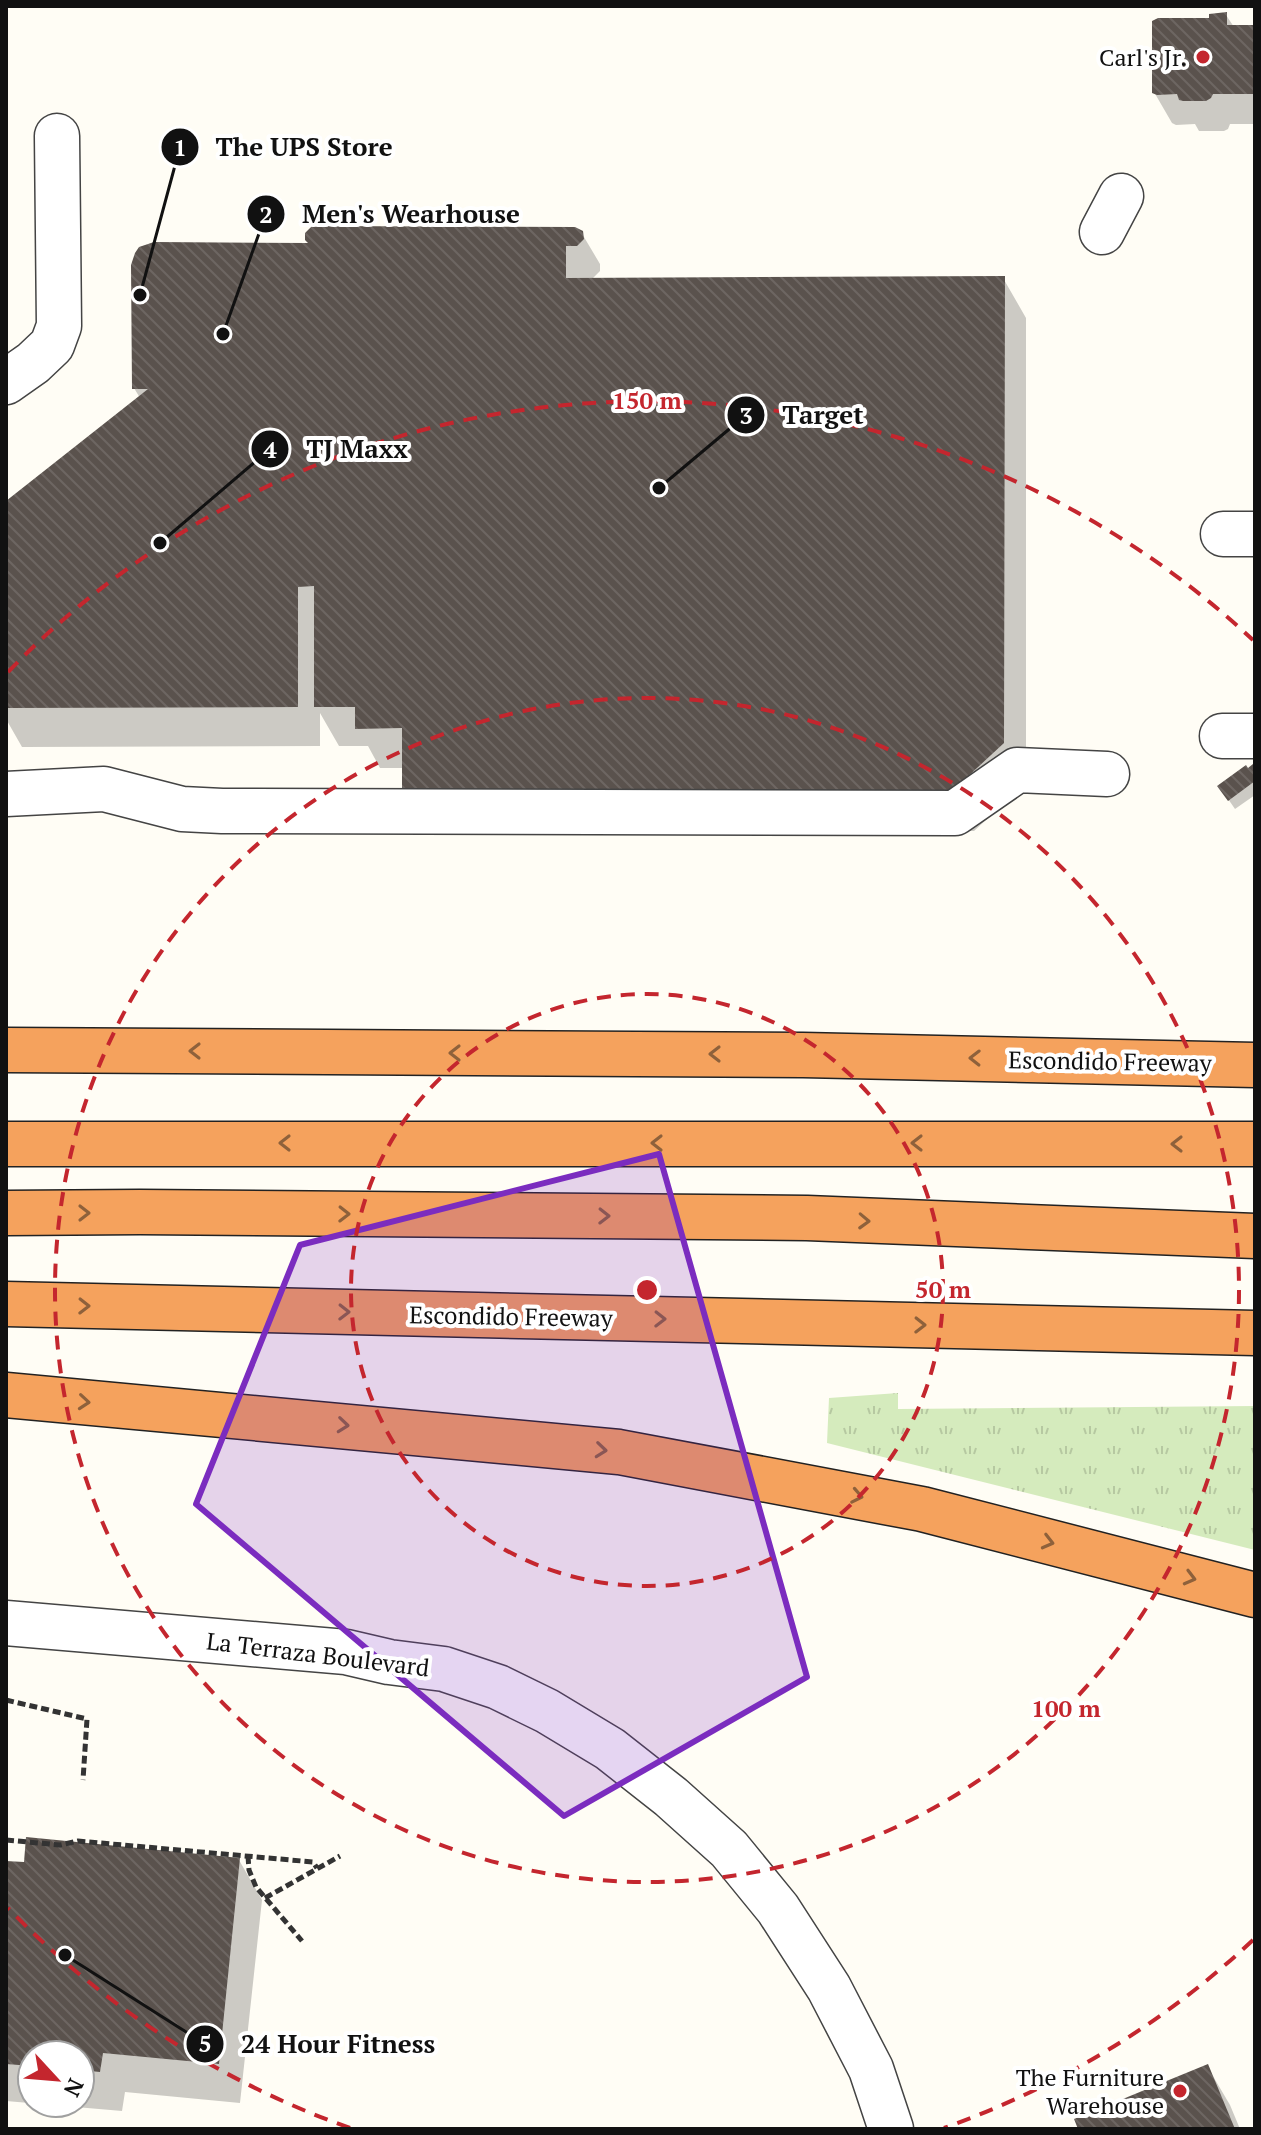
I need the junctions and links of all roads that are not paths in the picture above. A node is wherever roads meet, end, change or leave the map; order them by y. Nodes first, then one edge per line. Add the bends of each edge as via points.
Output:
1 (57, 136) dead end
2 (6, 382) edge
3 (1107, 774) dead end
4 (6, 794) edge
5 (6, 1050) edge
6 (1244, 1061) edge
7 (6, 1144) edge
8 (1255, 1144) edge
9 (6, 1213) edge
10 (1255, 1236) edge
11 (6, 1304) edge
12 (1255, 1333) edge
13 (6, 1395) edge
14 (1255, 1595) edge
15 (6, 1623) edge
16 (891, 2129) edge

1 - 2 street via 59,326 52,345
3 - 4 street via 1017,770 955,813 222,811 182,809 104,789
6 -> 5 highway, Escondido Freeway
8 -> 7 highway
9 -> 10 highway via 807,1218
11 -> 12 highway, Escondido Freeway
13 -> 14 highway via 619,1452 922,1509
15 - 16 street, La Terraza Boulevard via 346,1652 444,1669 547,1711 659,1787 739,1861 778,1909 829,1988 871,2069

